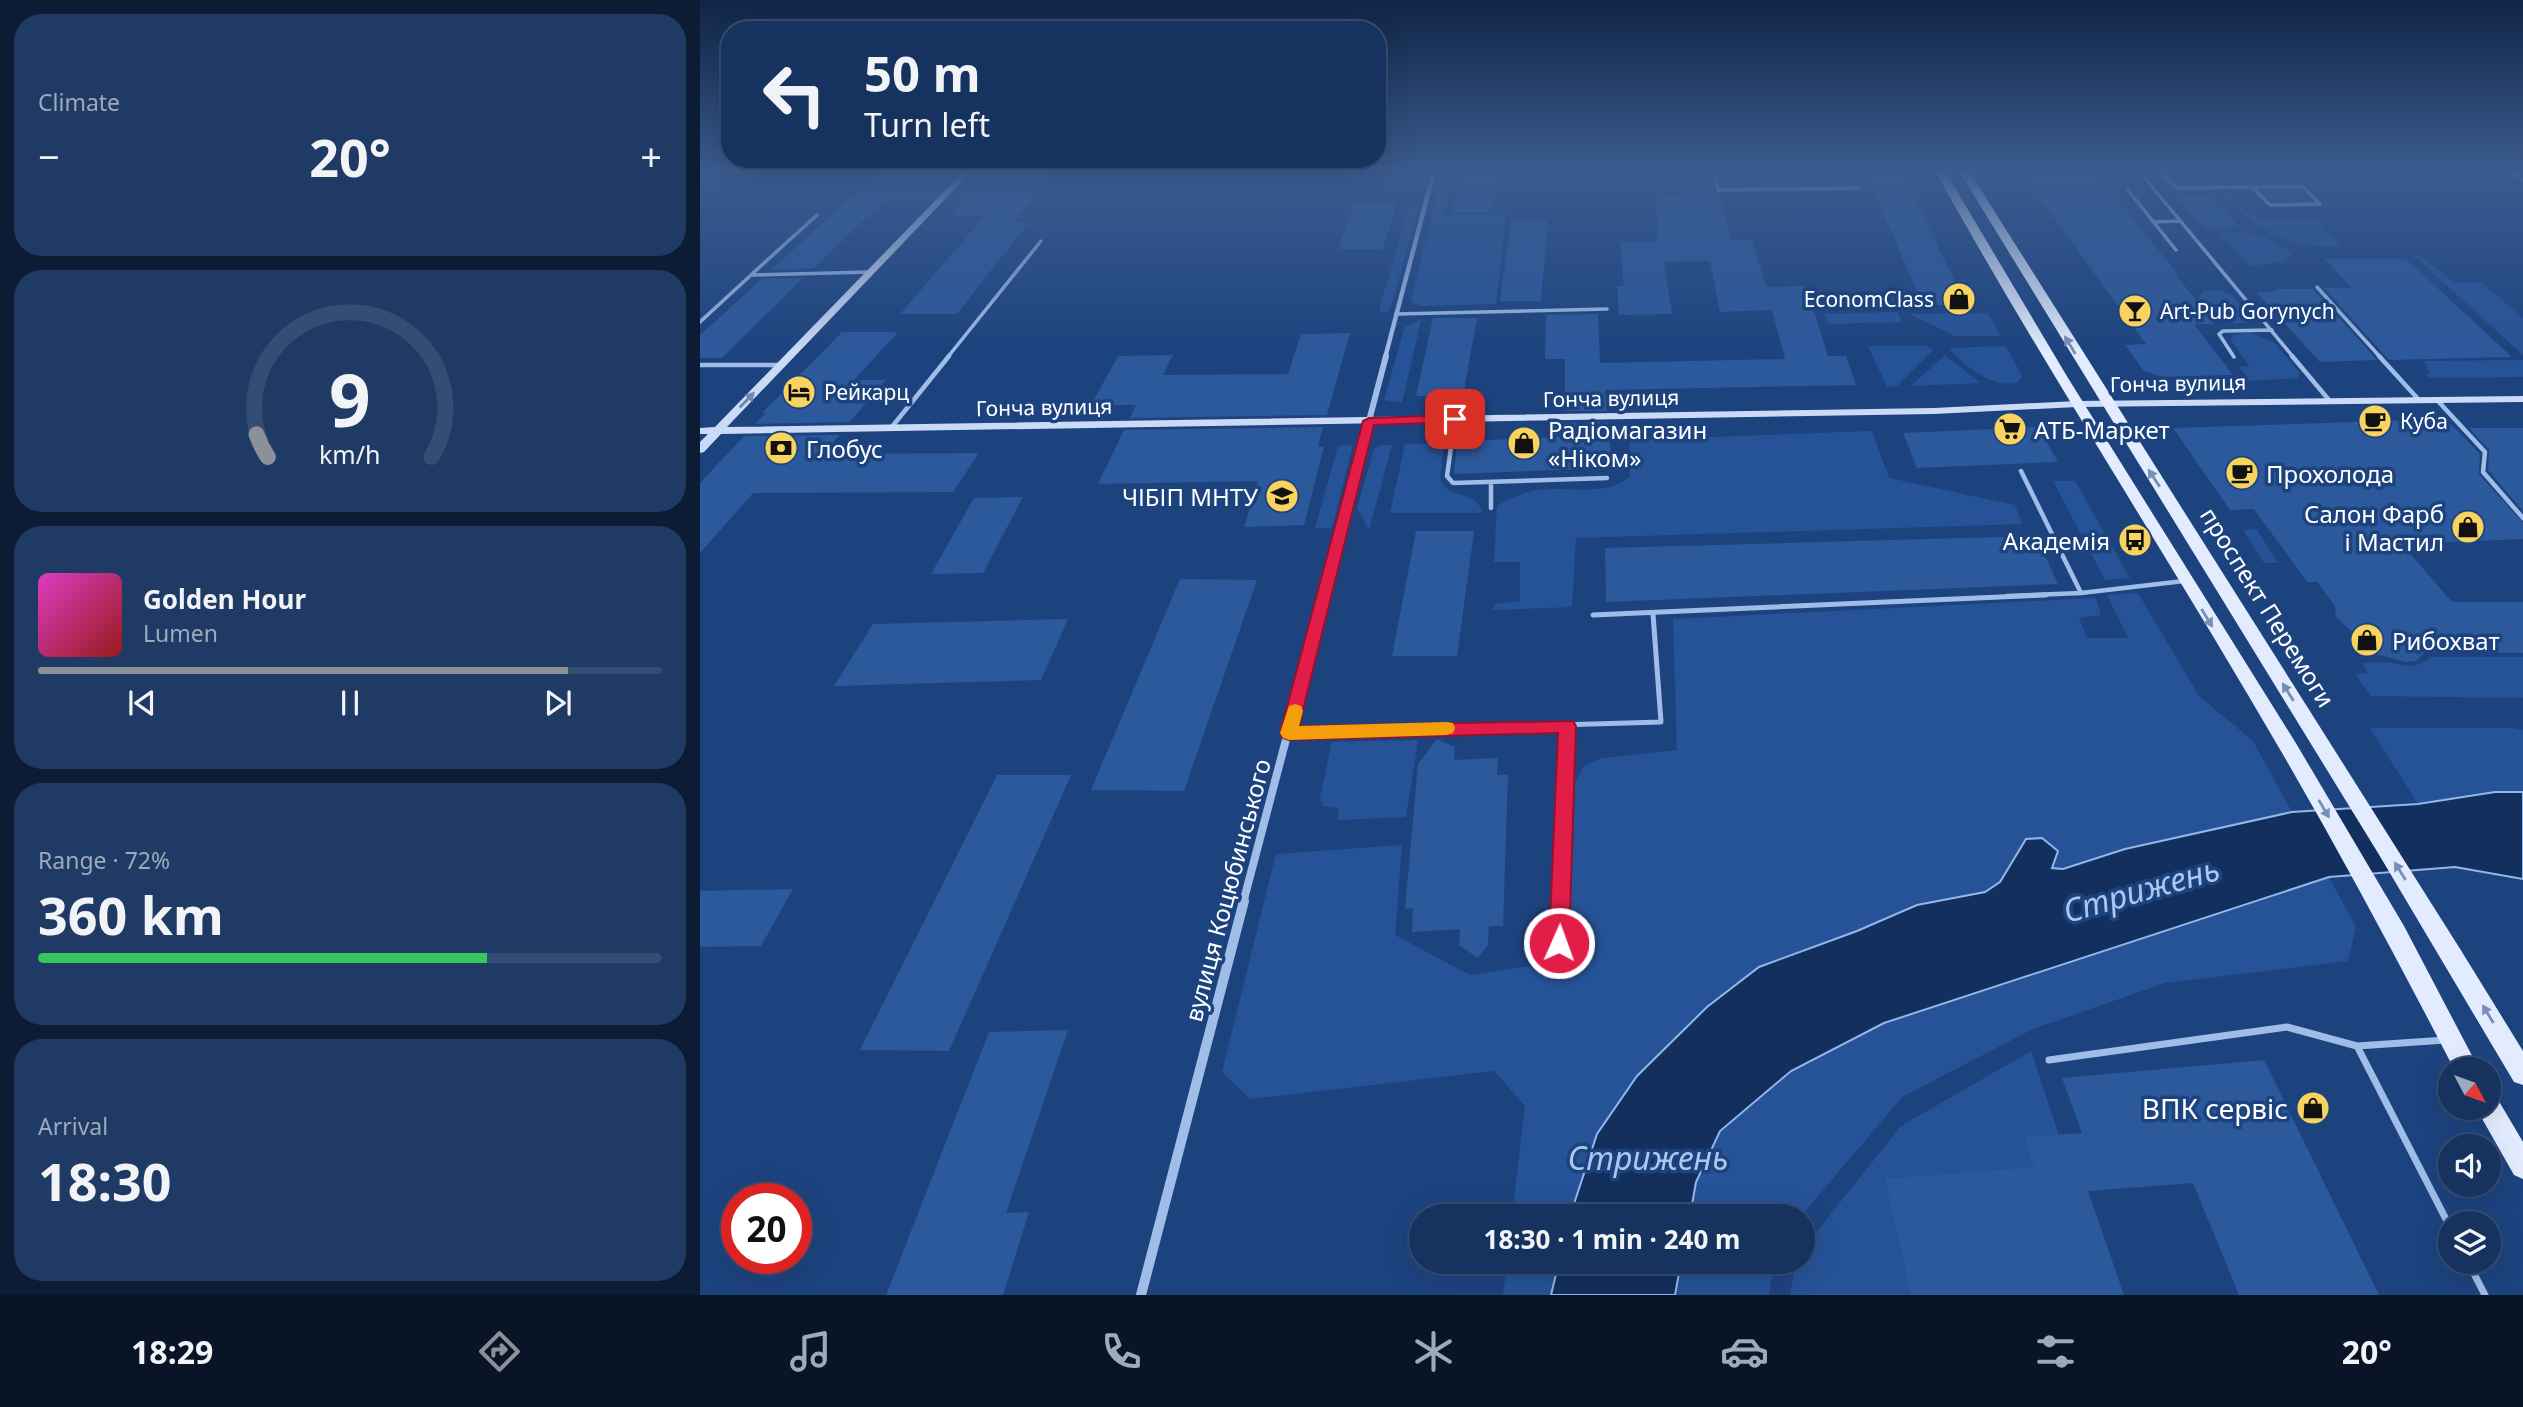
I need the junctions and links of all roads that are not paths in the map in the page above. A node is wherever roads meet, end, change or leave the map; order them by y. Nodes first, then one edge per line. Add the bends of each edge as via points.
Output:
1 (799, 231) edge
2 (909, 231) edge
3 (1420, 231) edge
4 (1976, 231) edge
5 (2001, 231) edge
6 (2161, 231) edge
7 (2190, 231) edge
8 (1041, 241) dead end
9 (2176, 250) dead end
10 (870, 272) junction
11 (752, 274) junction
12 (2317, 287) dead end
13 (1607, 309) dead end
14 (1396, 314) junction
15 (700, 322) edge
16 (2272, 330) junction
17 (2234, 357) dead end
18 (700, 365) edge
19 (780, 365) junction
20 (2523, 399) edge
21 (2329, 400) junction
22 (2419, 400) junction
23 (2437, 400) junction
24 (2105, 403) junction
25 (2077, 404) junction
26 (1455, 419) junction
27 (1369, 421) junction
28 (891, 428) junction
29 (700, 431) edge
30 (717, 432) junction
31 (700, 449) edge
32 (2021, 471) dead end
33 (1607, 478) dead end
34 (1491, 482) junction
35 (1490, 508) dead end
36 (2523, 518) edge
37 (2184, 581) junction
38 (2081, 593) junction
39 (1653, 614) junction
40 (1593, 615) dead end
41 (1567, 726) junction
42 (1289, 733) junction
43 (1559, 943) dead end
44 (2449, 1039) junction
45 (2357, 1046) junction
46 (2460, 1057) edge
47 (2049, 1060) dead end
48 (2523, 1073) edge
49 (2496, 1120) edge
50 (2523, 1166) edge
51 (2442, 1211) edge
52 (2474, 1274) edge
53 (1141, 1295) edge
54 (2485, 1295) edge

1 - 11 lane
2 - 10 street
3 - 14 street, вулиця Коцюбинського
4 - 25 main road
24 -> 5 main road, проспект Перемоги
6 - 9 lane
7 - 16 lane
8 - 28 lane
10 - 11 lane
10 - 19 street
11 - 15 lane
12 - 22 lane
13 - 14 lane
14 - 27 street, вулиця Коцюбинського
16 - 17 lane via 2223,331 2221,338
16 - 21 lane
18 - 19 lane
30 -> 19 street
20 - 23 street, Гонча вулиця
21 - 22 street, Гонча вулиця
21 - 24 street, Гонча вулиця
22 - 23 street, Гонча вулиця
23 - 36 lane via 2485,452 2483,472
24 - 25 street, Гонча вулиця
48 -> 24 main road, проспект Перемоги via 2437,928
25 - 26 street, Гонча вулиця
25 - 37 main road
26 - 27 street, Гонча вулиця
26 - 34 lane via 1449,480
27 - 28 street, Гонча вулиця
27 - 42 street, вулиця Коцюбинського
28 - 30 street, Гонча вулиця
29 - 30 street, Гонча вулиця
30 - 31 street
32 - 38 lane
33 - 34 lane
34 - 35 lane
37 - 38 lane
37 -> 44 main road via 2290,750 2396,933
38 - 39 lane
39 - 40 lane
39 - 41 lane via 1661,722
41 - 42 lane
41 - 43 lane
42 - 53 street, вулиця Коцюбинського
44 - 45 lane
44 - 46 main road
45 - 47 lane via 2287,1027
45 - 51 lane
49 - 50 main road
52 - 54 lane

